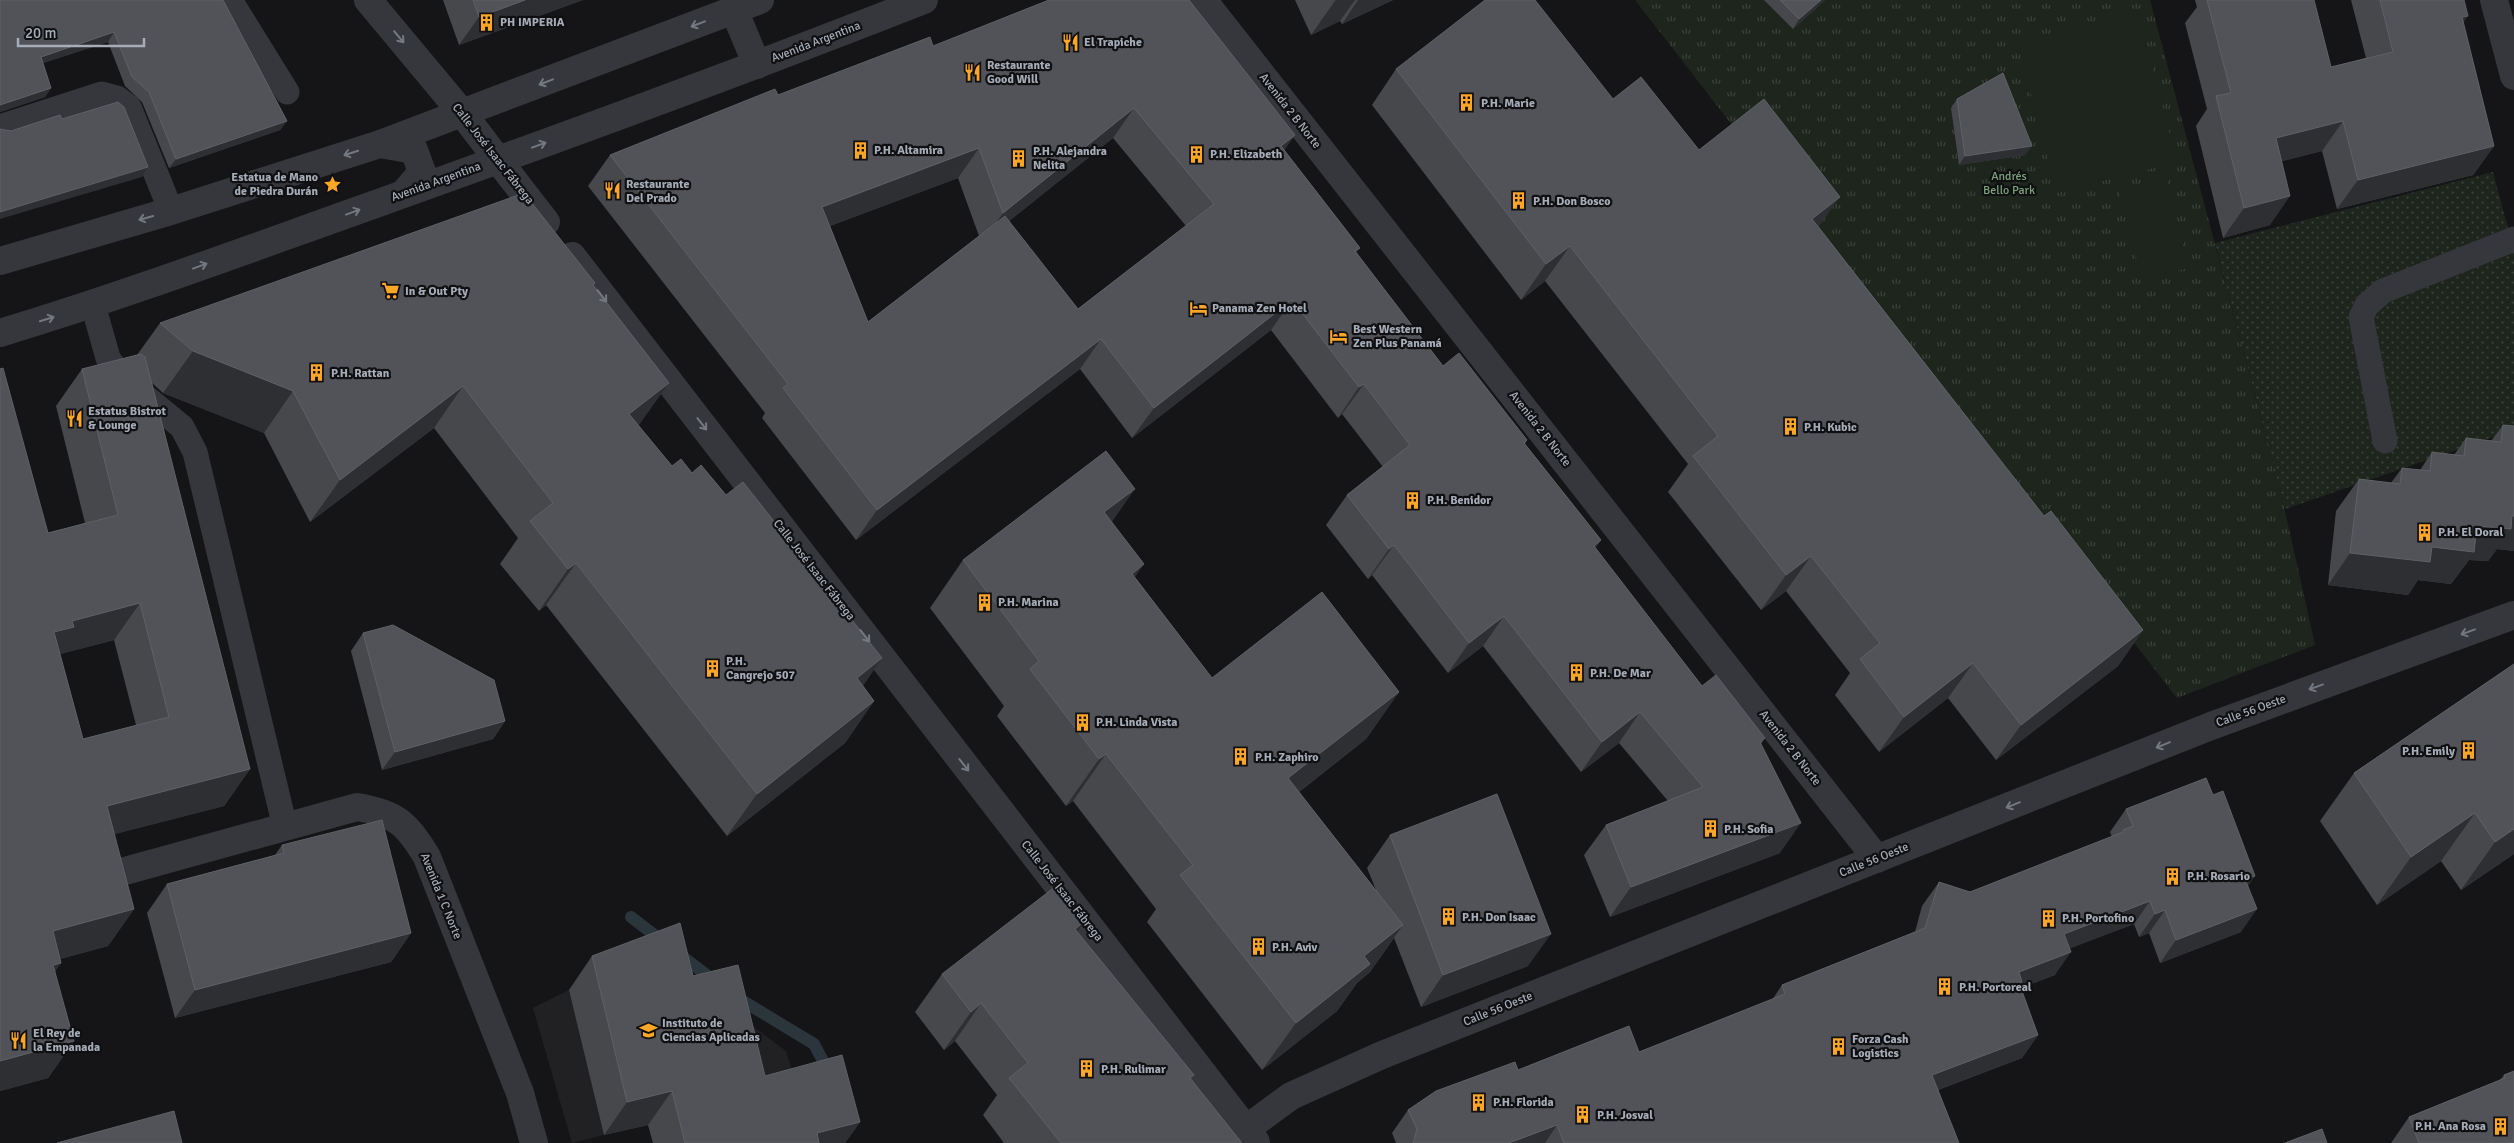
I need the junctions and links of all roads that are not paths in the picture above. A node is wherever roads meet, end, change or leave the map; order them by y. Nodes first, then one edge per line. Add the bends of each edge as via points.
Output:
1 (230, 0) edge
2 (368, 0) edge
3 (760, 0) edge
4 (924, 0) edge
5 (1202, 0) edge
6 (2494, 0) edge
7 (734, 10) junction
8 (757, 65) junction
9 (2514, 76) edge
10 (287, 92) dead end
11 (462, 114) junction
12 (0, 127) edge
13 (380, 144) junction
14 (498, 160) junction
15 (404, 194) junction
16 (171, 211) junction
17 (2514, 240) edge
18 (0, 261) edge
19 (93, 305) junction
20 (0, 333) edge
21 (2385, 441) dead end
22 (2514, 615) edge
23 (285, 827) junction
24 (1877, 859) junction
25 (114, 874) edge
26 (1251, 1136) edge
27 (534, 1143) edge

1 - 10 lane
2 -> 11 street, Calle José Isaac Fábrega
3 - 7 street
4 - 8 street, Avenida Argentina
5 - 24 street, Avenida 2 B Norte
6 - 9 street
7 - 8 street
7 -> 11 street
14 -> 8 street, Avenida Argentina
11 - 13 street
11 - 14 street, Calle José Isaac Fábrega
12 - 16 lane via 102,94 117,98 129,107
13 - 15 street via 414,150 422,172
13 -> 16 street
14 - 15 street, Avenida Argentina
14 -> 26 street, Calle José Isaac Fábrega
19 -> 15 street, Avenida Argentina
16 -> 18 street
17 - 21 lane via 2383,291 2367,305 2361,316
20 -> 19 street, Avenida Argentina
19 - 23 lane via 108,358 122,377 182,427 195,452
22 -> 24 street, Calle 56 Oeste via 2211,726
23 - 25 street, Avenida 1 C Norte
23 - 27 street, Avenida 1 C Norte via 357,807 382,811 401,821 416,838 427,856 517,1084
24 - 26 street, Calle 56 Oeste via 1382,1055 1291,1096

